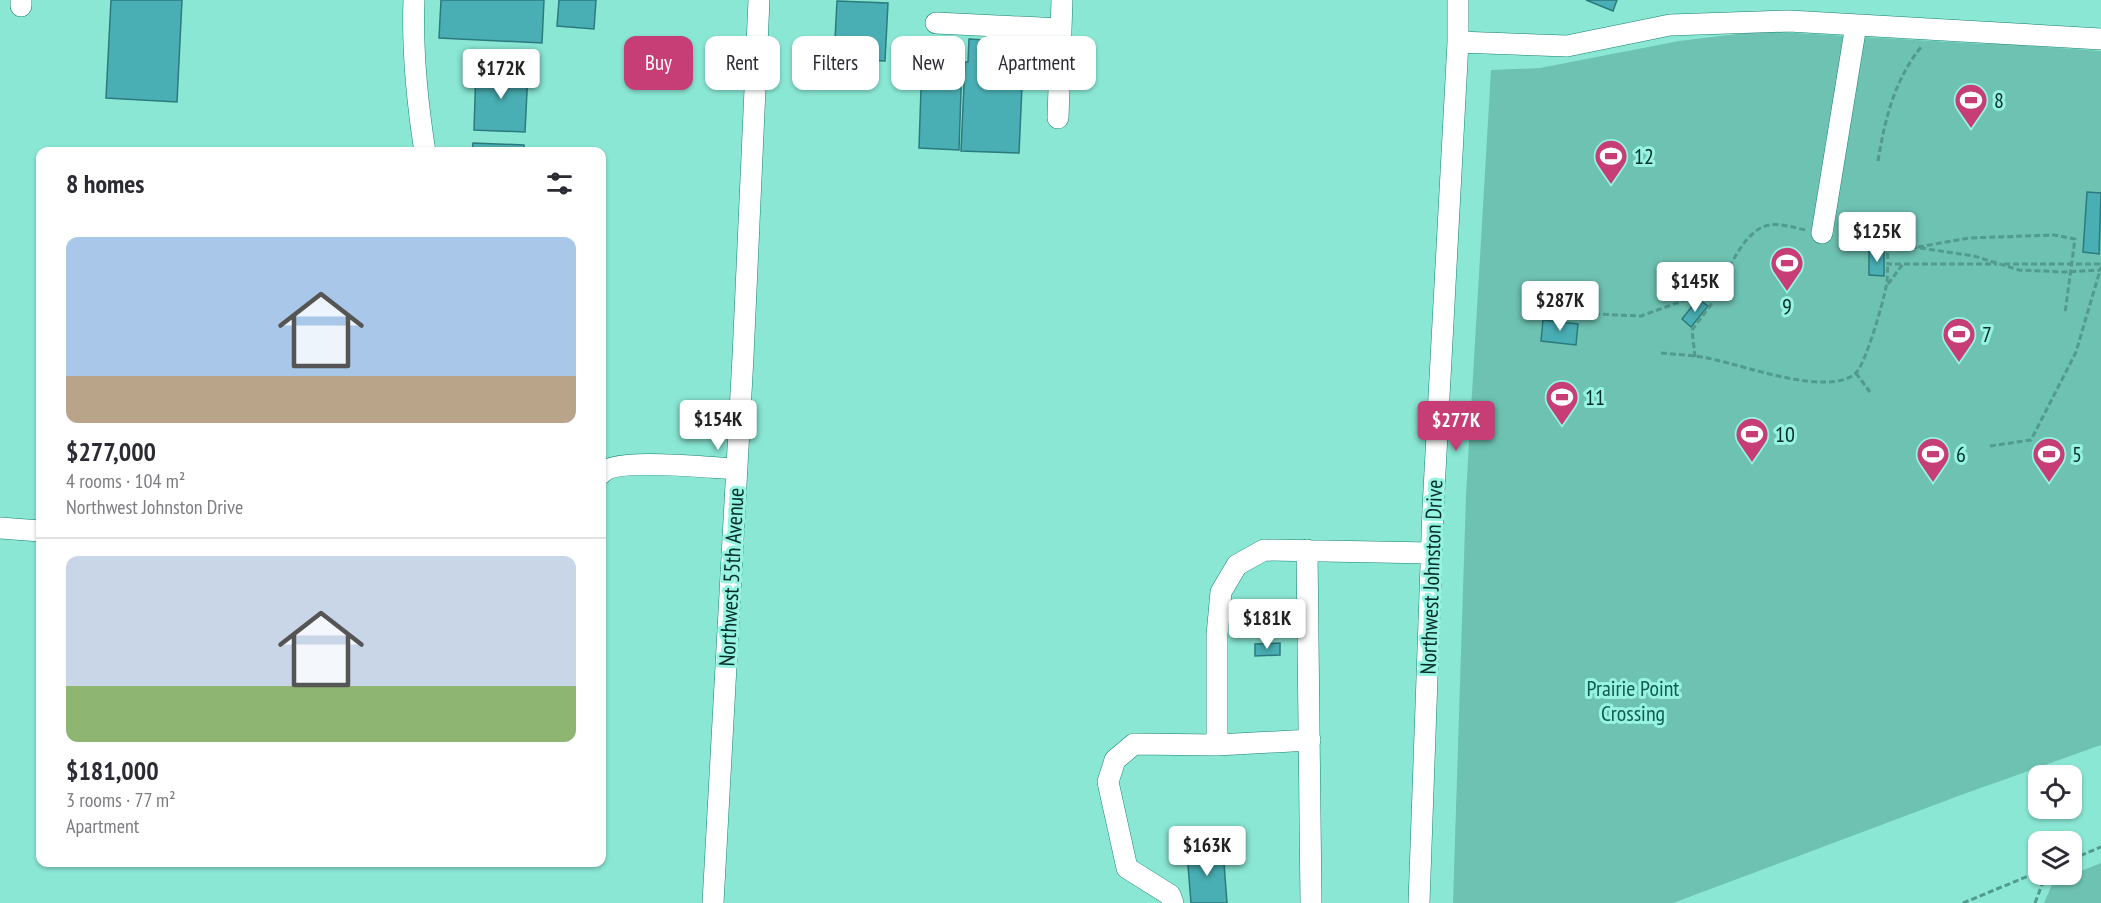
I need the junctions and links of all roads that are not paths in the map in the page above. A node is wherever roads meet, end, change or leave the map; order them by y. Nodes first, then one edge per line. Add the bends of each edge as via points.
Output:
1 (414, 0) edge
2 (759, 0) edge
3 (1062, 0) edge
4 (1458, 0) edge
5 (936, 24) dead end
6 (1856, 25) junction
7 (1061, 29) junction
8 (2101, 39) edge
9 (1458, 42) junction
10 (1058, 118) dead end
11 (424, 147) edge
12 (1822, 233) road end
13 (606, 469) edge
14 (737, 469) junction
15 (0, 528) edge
16 (36, 531) edge
17 (1307, 550) junction
18 (1431, 553) junction
19 (1310, 740) junction
20 (1217, 745) junction
21 (713, 903) edge
22 (1173, 903) edge
23 (1311, 903) edge
24 (1419, 903) edge

1 - 11 street via 417,99
2 - 14 street, Northwest 55th Avenue
3 - 7 street
4 - 9 street, Northwest Johnston Drive
5 - 7 street
6 - 8 street
6 - 9 street via 1789,21 1670,25 1568,46
6 - 12 street
7 - 10 street
9 - 18 street, Northwest Johnston Drive
13 - 14 street via 626,464
14 - 21 street, Northwest 55th Avenue
15 - 16 street
17 - 18 street
17 - 19 street
17 - 20 street via 1264,550 1237,565 1221,592
18 - 24 street, Northwest Johnston Drive
19 - 20 street
19 - 23 street
20 - 22 street via 1134,744 1115,760 1108,782 1126,868 1170,895

